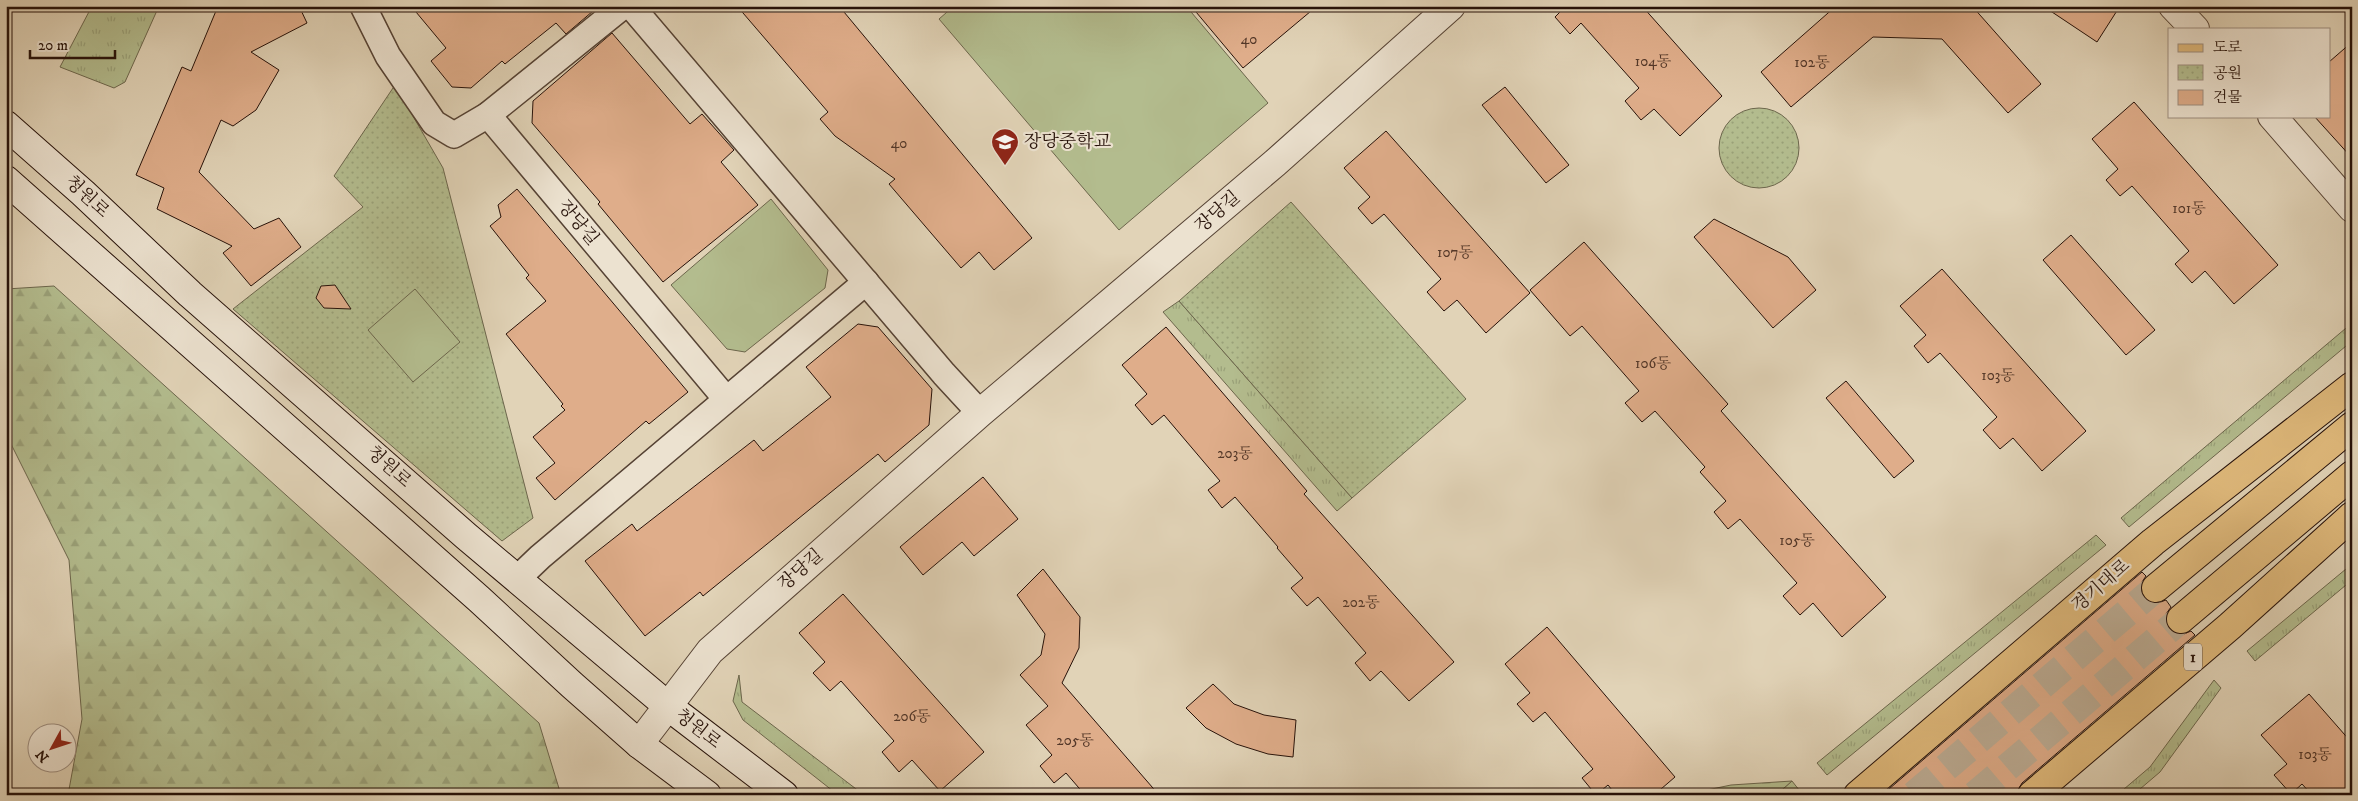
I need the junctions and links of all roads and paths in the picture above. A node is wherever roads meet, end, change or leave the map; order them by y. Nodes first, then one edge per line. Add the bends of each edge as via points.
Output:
1 (363, 6) edge
2 (623, 6) edge
3 (630, 6) edge
4 (1451, 6) edge
5 (2173, 6) edge
6 (2194, 28) edge
7 (488, 115) junction
8 (2274, 118) edge
9 (6, 125) edge
10 (6, 180) edge
11 (2352, 208) edge
12 (866, 282) junction
13 (2352, 386) edge
14 (726, 399) junction
15 (980, 413) junction
16 (2352, 426) edge
17 (2352, 475) edge
18 (2352, 516) edge
19 (518, 578) junction
20 (2156, 588) tunnel mouth
21 (2181, 618) tunnel mouth
22 (669, 707) junction
23 (639, 744) junction
24 (707, 795) edge
25 (784, 795) edge
26 (1858, 795) edge
27 (2032, 795) edge

1 - 7 street via 388,56 434,123 454,135
2 - 7 street
3 - 12 street
4 - 15 main road, 장당길 via 1260,175
5 - 6 main road
7 - 14 street, 장당길
8 - 11 main road
9 - 19 main road, 청원로 via 190,294
10 - 23 main road
12 - 14 street
12 - 15 street
13 - 26 main road, 경기대로 via 2153,542
14 - 19 street
15 - 22 main road, 장당길 via 710,651
16 - 20 main road
17 - 21 main road, 1
18 - 27 main road, 1 via 2230,626
19 - 22 main road, 청원로
22 - 23 main road, 장당길
22 - 25 main road, 청원로
23 - 24 main road

